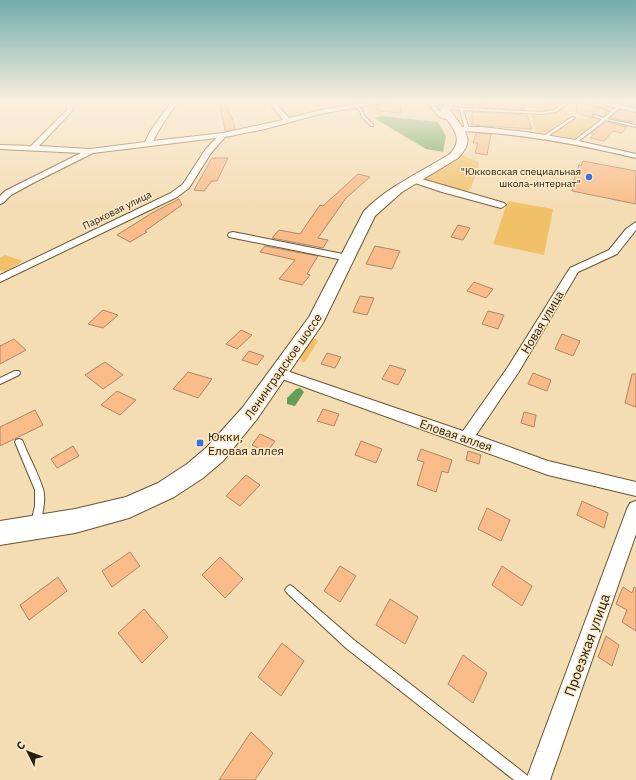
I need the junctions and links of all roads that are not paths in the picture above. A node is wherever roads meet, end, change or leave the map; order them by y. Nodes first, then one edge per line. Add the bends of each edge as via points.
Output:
1 (43, 137) edge
2 (151, 137) edge
3 (203, 137) edge
4 (221, 137) edge
5 (462, 137) edge
6 (553, 137) edge
7 (581, 137) edge
8 (575, 142) junction
9 (148, 144) junction
10 (0, 147) edge
11 (32, 149) junction
12 (91, 151) junction
13 (636, 156) edge
14 (416, 180) junction
15 (0, 201) edge
16 (501, 205) dead end
17 (636, 225) edge
18 (233, 235) dead end
19 (348, 258) junction
20 (0, 279) edge
21 (17, 373) dead end
22 (279, 374) junction
23 (0, 380) edge
24 (466, 438) junction
25 (19, 442) dead end
26 (636, 489) edge
27 (636, 509) edge
28 (34, 528) junction
29 (0, 534) edge
30 (290, 590) dead end
31 (524, 780) edge
32 (538, 780) edge

1 - 11 street
2 - 9 street
3 - 9 street
4 - 20 street, Парковая улица via 186,186 174,195
5 - 14 main road, Ленинградское шоссе via 464,142 459,152
6 - 8 street
7 - 8 lane
8 - 13 street
9 - 12 street
10 - 11 street
11 - 12 street
12 - 15 street via 8,193
14 - 16 street
14 - 19 main road, Ленинградское шоссе via 391,194 375,207 364,222
17 - 24 street, Новая улица via 613,252 574,270 513,370
18 - 19 street
19 - 22 main road, Ленинградское шоссе via 317,319
21 - 23 lane
22 - 24 street, Еловая аллея
22 - 28 main road, Ленинградское шоссе via 214,454 166,490 129,508
24 - 26 street, Еловая аллея via 548,468
25 - 28 lane via 39,490 39,506
27 - 32 street, Проезжая улица
28 - 29 main road, Ленинградское шоссе
30 - 31 lane via 350,644

